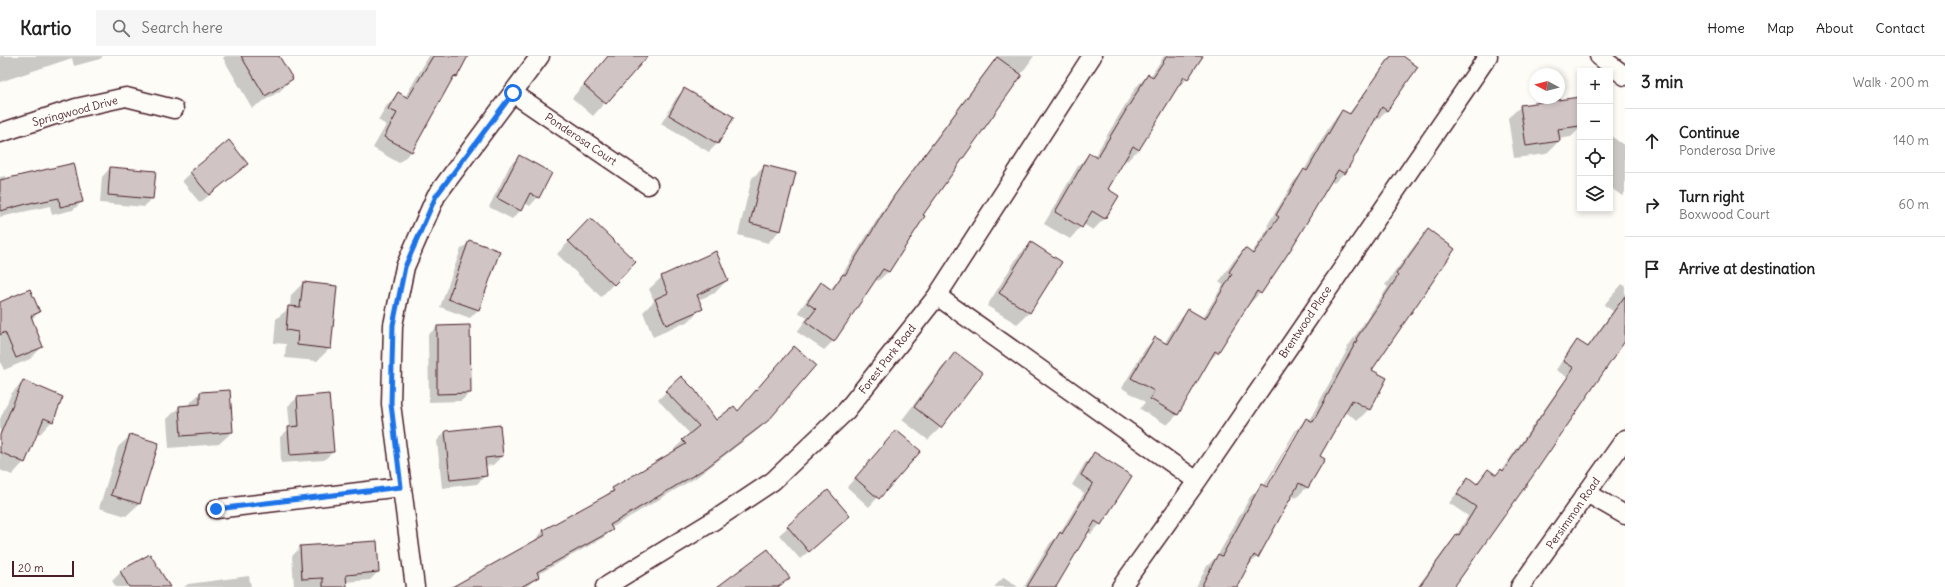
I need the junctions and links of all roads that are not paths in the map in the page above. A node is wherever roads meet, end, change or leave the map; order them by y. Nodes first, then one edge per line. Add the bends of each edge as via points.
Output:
1 (540, 56) edge
2 (1092, 56) edge
3 (1488, 56) edge
4 (1600, 56) edge
5 (1625, 76) edge
6 (513, 93) junction
7 (174, 109) dead end
8 (0, 133) edge
9 (648, 185) dead end
10 (936, 296) junction
11 (1625, 439) edge
12 (1196, 481) junction
13 (401, 487) junction
14 (1587, 493) junction
15 (216, 509) dead end
16 (1625, 515) edge
17 (416, 587) edge
18 (605, 587) edge
19 (1120, 587) edge
20 (1520, 587) edge

1 - 6 street
2 - 10 street, Forest Park Road
3 - 12 street, Brentwood Place
4 - 5 street
6 - 9 street, Ponderosa Court
6 - 13 street via 436,196 405,267 393,325 391,404
7 - 8 street, Springwood Drive via 126,97 76,108
10 - 12 street
10 - 18 street, Forest Park Road via 846,411 773,481
11 - 14 street, Persimmon Road
12 - 19 street, Brentwood Place
13 - 15 street
13 - 17 street
14 - 16 street
14 - 20 street, Persimmon Road

